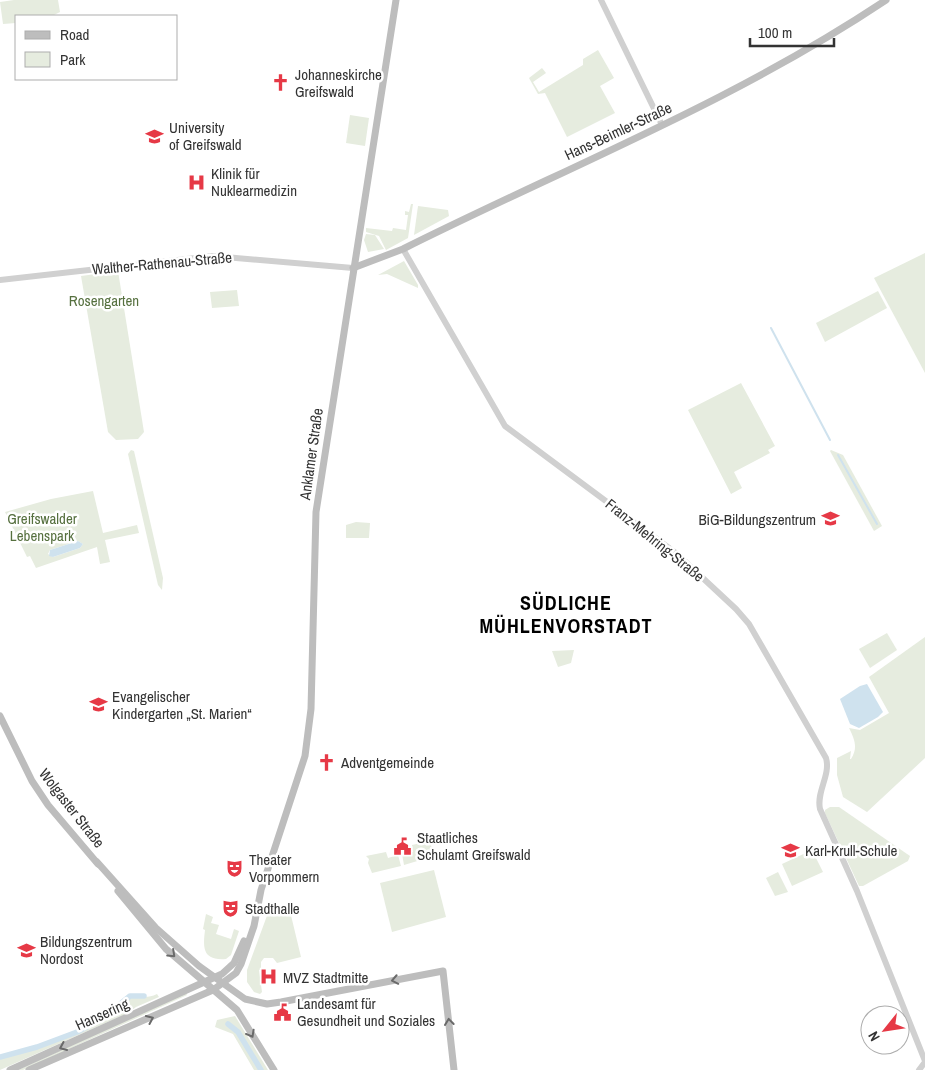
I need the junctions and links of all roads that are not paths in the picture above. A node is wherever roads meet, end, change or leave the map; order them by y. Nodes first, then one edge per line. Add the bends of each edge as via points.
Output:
1 (396, 0) edge
2 (601, 0) edge
3 (886, 0) edge
4 (662, 125) junction
5 (403, 249) junction
6 (353, 268) junction
7 (0, 280) edge
8 (0, 716) edge
9 (97, 862) junction
10 (256, 908) junction
11 (215, 978) junction
12 (205, 983) junction
13 (224, 983) junction
14 (213, 990) junction
15 (925, 1062) edge
16 (10, 1070) edge
17 (29, 1070) edge
18 (274, 1070) edge
19 (454, 1070) edge
20 (919, 1070) edge

1 - 6 main road, Anklamer Straße
2 - 4 street
3 - 4 main road, Hans-Beimler-Straße via 730,92
4 - 5 main road, Hans-Beimler-Straße
5 - 6 main road, Hans-Beimler-Straße
5 - 15 street, Franz-Mehring-Straße via 505,426 677,554 749,624 826,758 828,768 819,805
6 - 7 street, Walther-Rathenau-Straße via 213,256
6 - 10 main road, Anklamer Straße via 316,512 308,730 302,765
8 - 9 main road, Wolgaster Straße via 32,781 48,805
9 - 11 main road, Wolgaster Straße via 156,928
9 -> 12 main road, Wolgaster Straße via 148,930
10 - 11 main road, Anklamer Straße via 234,964
10 - 13 main road, Anklamer Straße via 254,926 241,964 236,974
11 - 12 main road, Hansering
11 - 13 main road, Wolgaster Straße
12 - 14 main road, Wolgaster Straße
12 -> 16 main road, Hansering
13 - 14 main road, Hansering
19 -> 13 main road, Wolgaster Straße via 443,971 267,1004 245,999
17 -> 14 main road, Hansering
14 -> 18 main road, Wolgaster Straße via 237,1010
15 - 20 street

